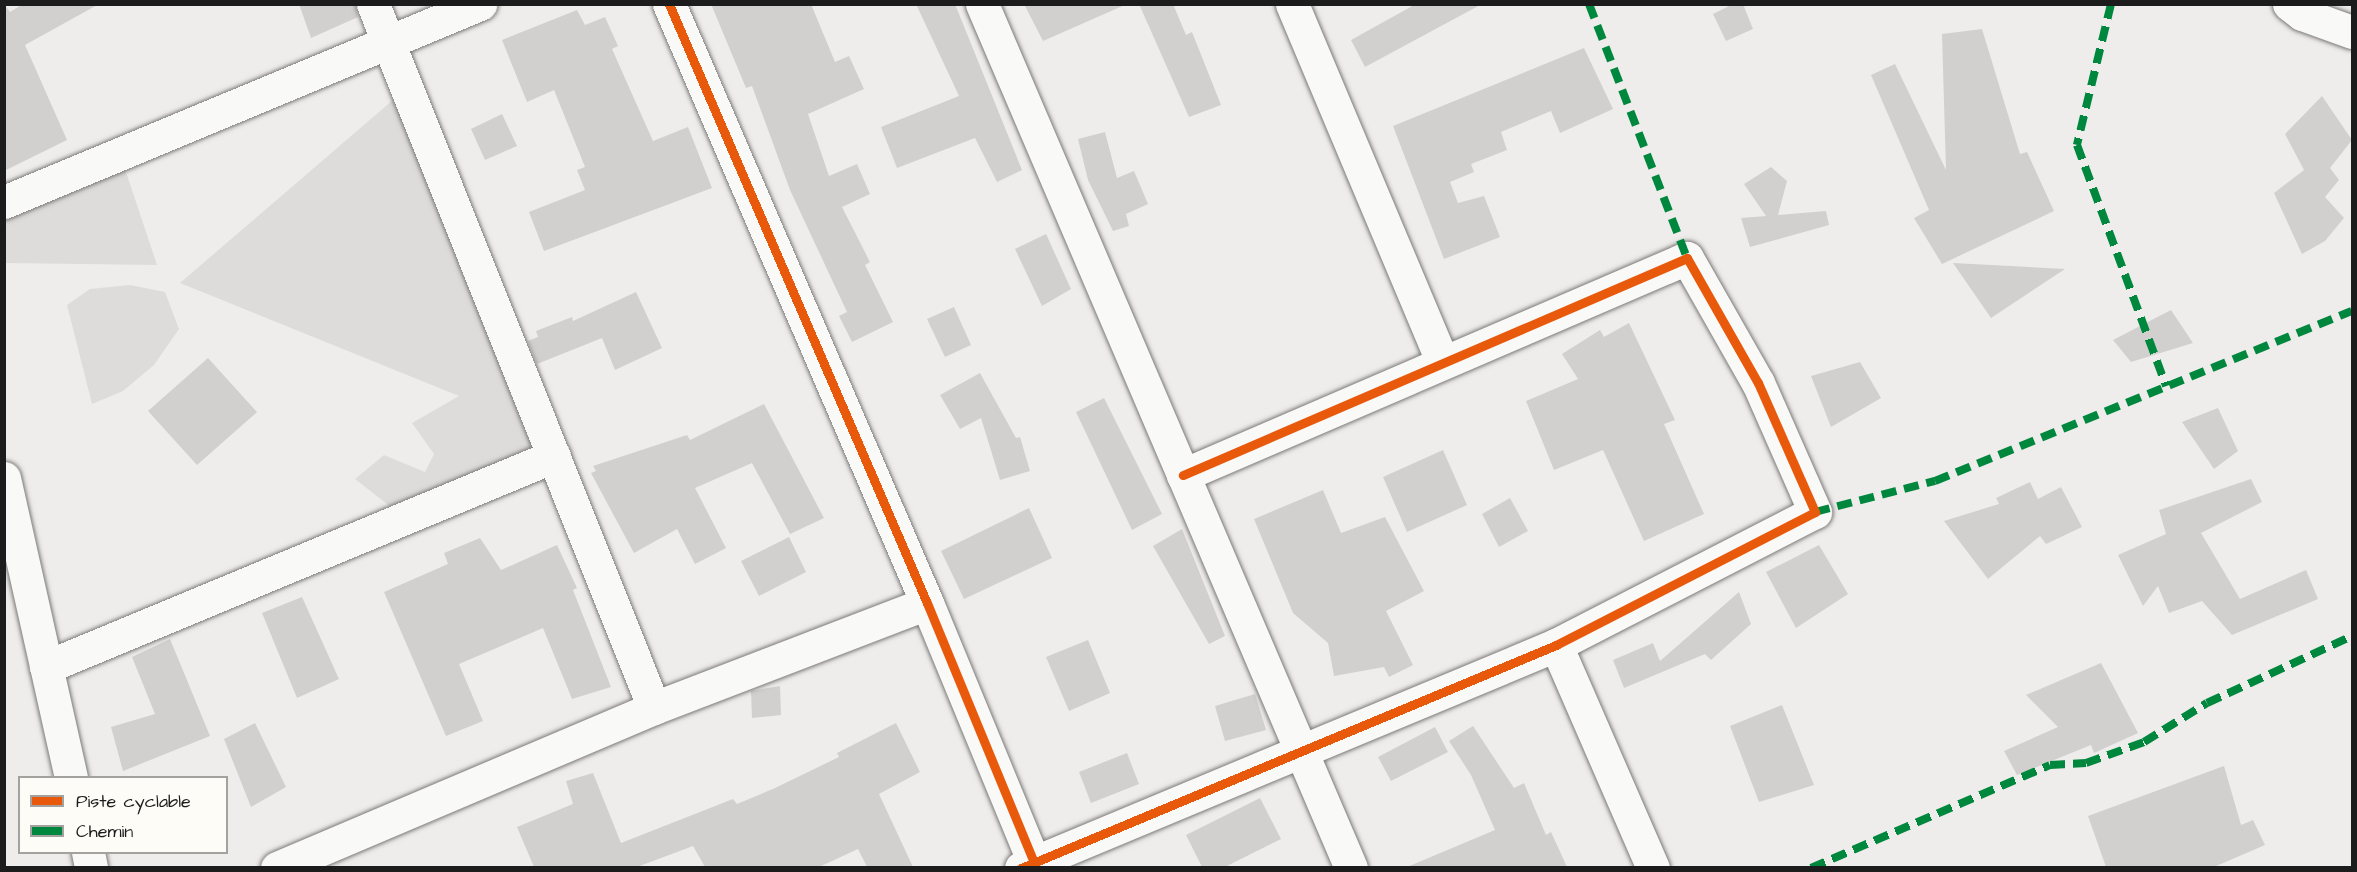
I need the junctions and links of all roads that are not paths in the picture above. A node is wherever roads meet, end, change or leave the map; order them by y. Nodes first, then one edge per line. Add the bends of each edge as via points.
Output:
1 (374, 4) edge
2 (480, 4) edge
3 (669, 4) edge
4 (982, 4) edge
5 (1292, 4) edge
6 (2289, 4) edge
7 (2352, 32) edge
8 (390, 42) junction
9 (4, 202) edge
10 (1442, 361) junction
11 (554, 456) junction
12 (1183, 475) junction
13 (4, 478) edge
14 (927, 603) junction
15 (1556, 645) junction
16 (46, 667) junction
17 (654, 708) junction
18 (1302, 753) junction
19 (71, 776) edge
20 (1030, 866) edge
21 (277, 867) edge
22 (1351, 867) edge
23 (1653, 867) edge

1 - 8 street
2 - 8 street
3 - 14 street
4 - 12 street
5 - 10 street
6 - 7 street via 2302,14
8 - 9 street
8 - 11 street
10 - 12 street
10 - 15 street via 1687,258 1758,383 1815,512
11 - 16 street
11 - 17 street
12 - 18 street
13 - 16 street
14 - 17 street
14 - 20 street
15 - 18 street
15 - 23 street
16 - 19 street
17 - 21 street
18 - 20 street
18 - 22 street

